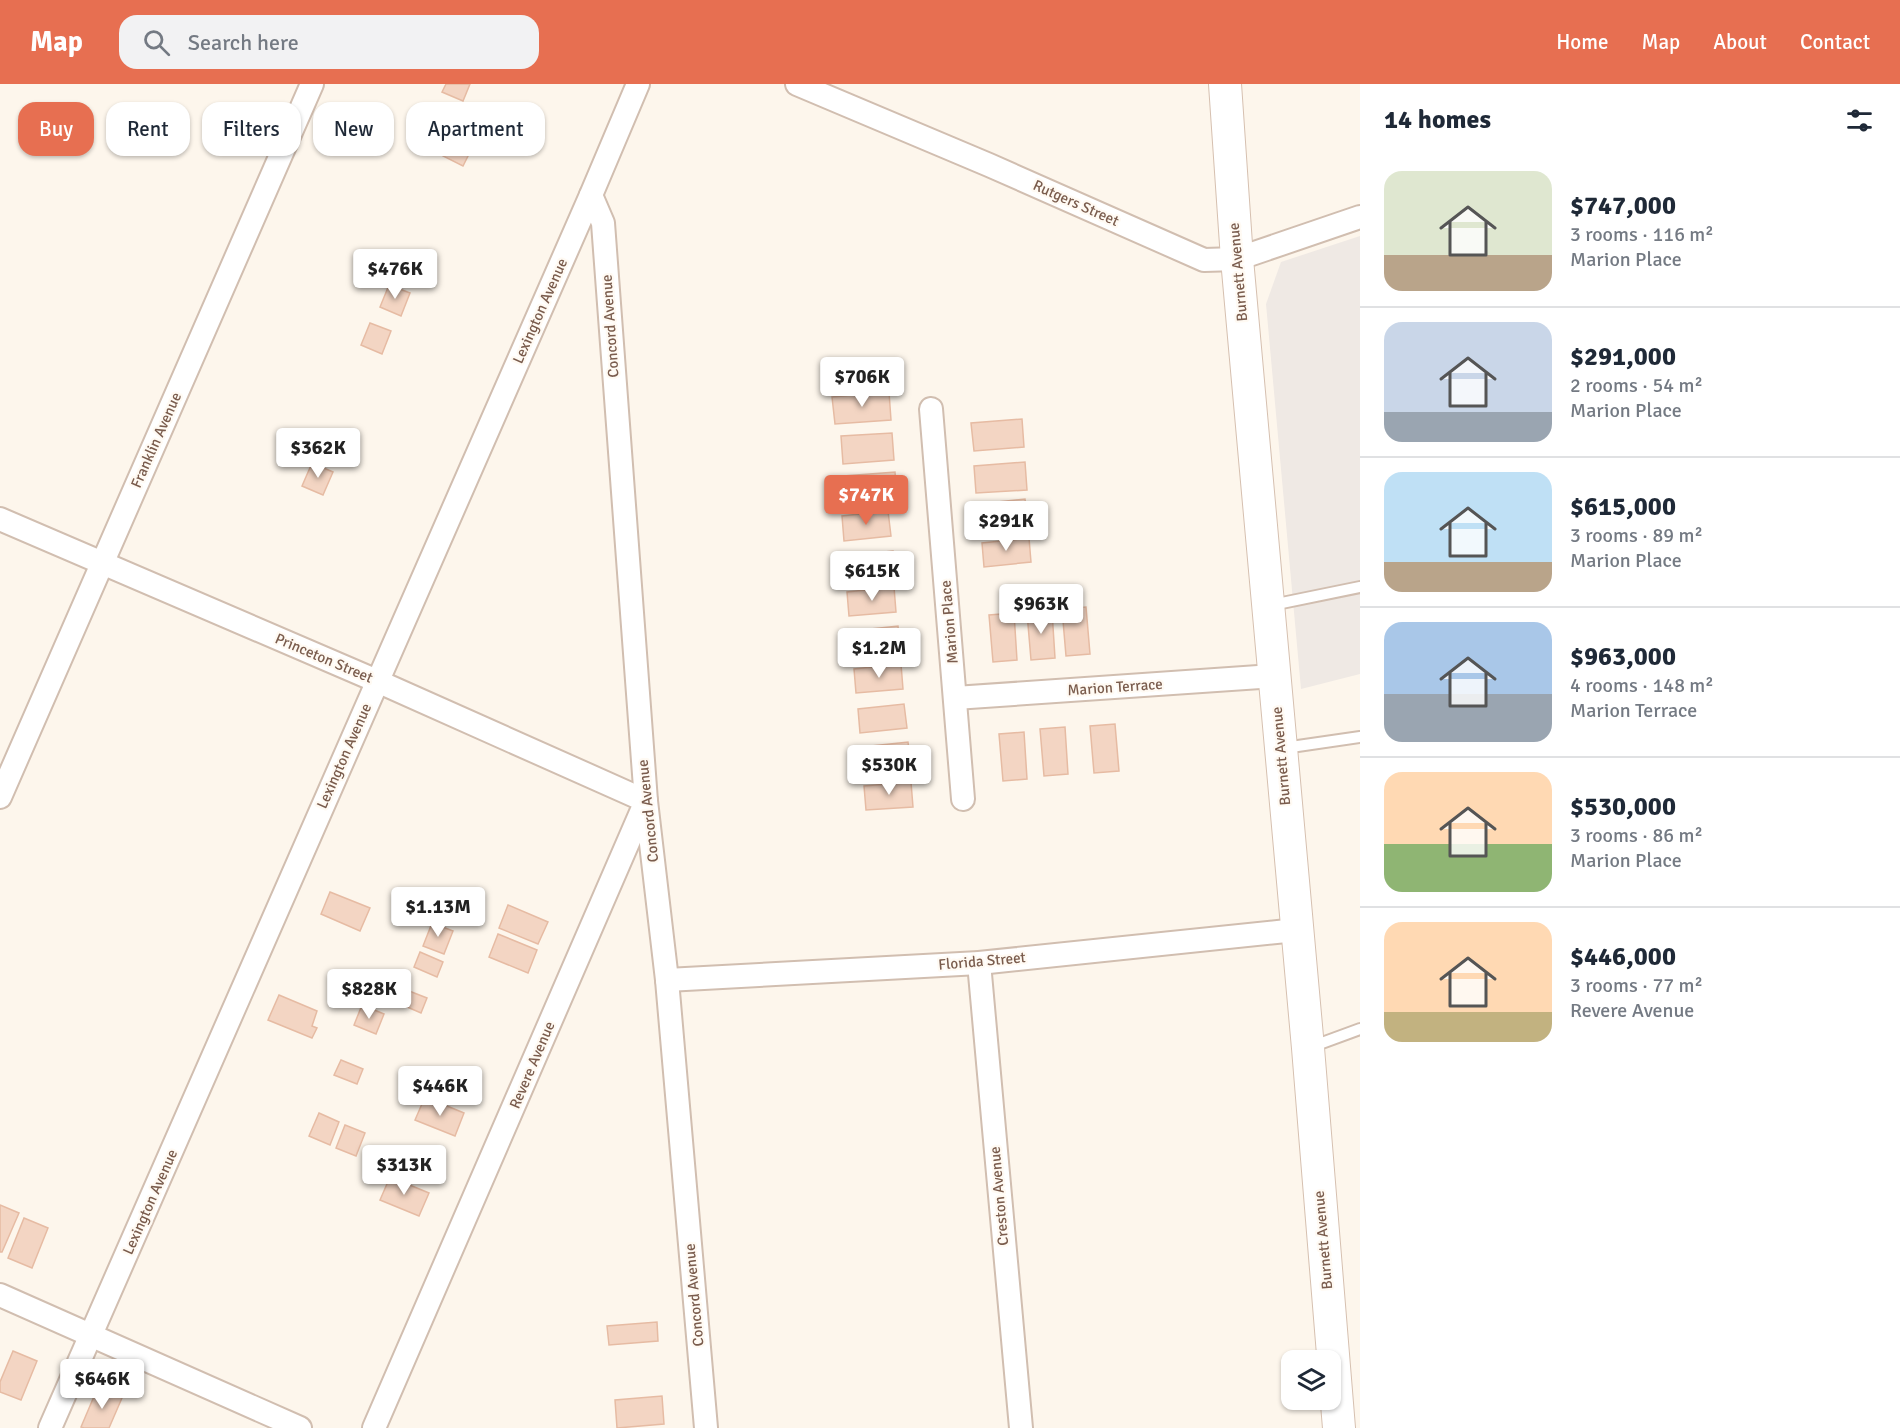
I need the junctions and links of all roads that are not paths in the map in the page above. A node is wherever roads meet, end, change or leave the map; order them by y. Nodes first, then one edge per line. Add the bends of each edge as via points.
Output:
1 (312, 84) edge
2 (638, 84) edge
3 (797, 84) edge
4 (1225, 84) edge
5 (591, 195) junction
6 (1360, 217) edge
7 (1237, 259) junction
8 (931, 409) dead end
9 (0, 519) edge
10 (102, 564) junction
11 (1360, 587) edge
12 (1268, 605) junction
13 (1274, 676) junction
14 (377, 681) junction
15 (955, 698) junction
16 (1360, 737) edge
17 (1281, 749) junction
18 (0, 797) edge
19 (963, 799) dead end
20 (646, 801) junction
21 (1296, 930) junction
22 (979, 963) junction
23 (667, 980) junction
24 (1360, 1029) edge
25 (1308, 1048) junction
26 (0, 1295) edge
27 (92, 1335) junction
28 (50, 1428) edge
29 (300, 1428) edge
30 (374, 1428) edge
31 (706, 1428) edge
32 (1021, 1428) edge
33 (1339, 1428) edge

1 - 10 street, Franklin Avenue
2 - 5 street, Lexington Avenue
3 - 7 street, Rutgers Street via 1204,260
4 - 7 street, Burnett Avenue
5 - 14 street, Lexington Avenue
5 - 20 street, Concord Avenue via 603,223
6 - 7 street, Rutgers Street
7 - 12 street, Burnett Avenue
8 - 15 street, Marion Place
9 - 10 street, Princeton Street
10 - 14 street, Princeton Street
10 - 18 street, Franklin Avenue
11 - 12 lane
12 - 13 street, Burnett Avenue
13 - 15 street, Marion Terrace
13 - 17 street, Burnett Avenue
14 - 20 street, Princeton Street
14 - 27 street, Lexington Avenue
15 - 19 street, Marion Place
16 - 17 lane
17 - 21 street, Burnett Avenue
20 - 23 street, Concord Avenue
20 - 30 street, Revere Avenue
21 - 22 street, Florida Street
21 - 25 street, Burnett Avenue
22 - 23 street, Florida Street
22 - 32 street, Creston Avenue
23 - 31 street, Concord Avenue
24 - 25 lane
25 - 33 street, Burnett Avenue
26 - 27 street
27 - 28 street, Lexington Avenue
27 - 29 street

